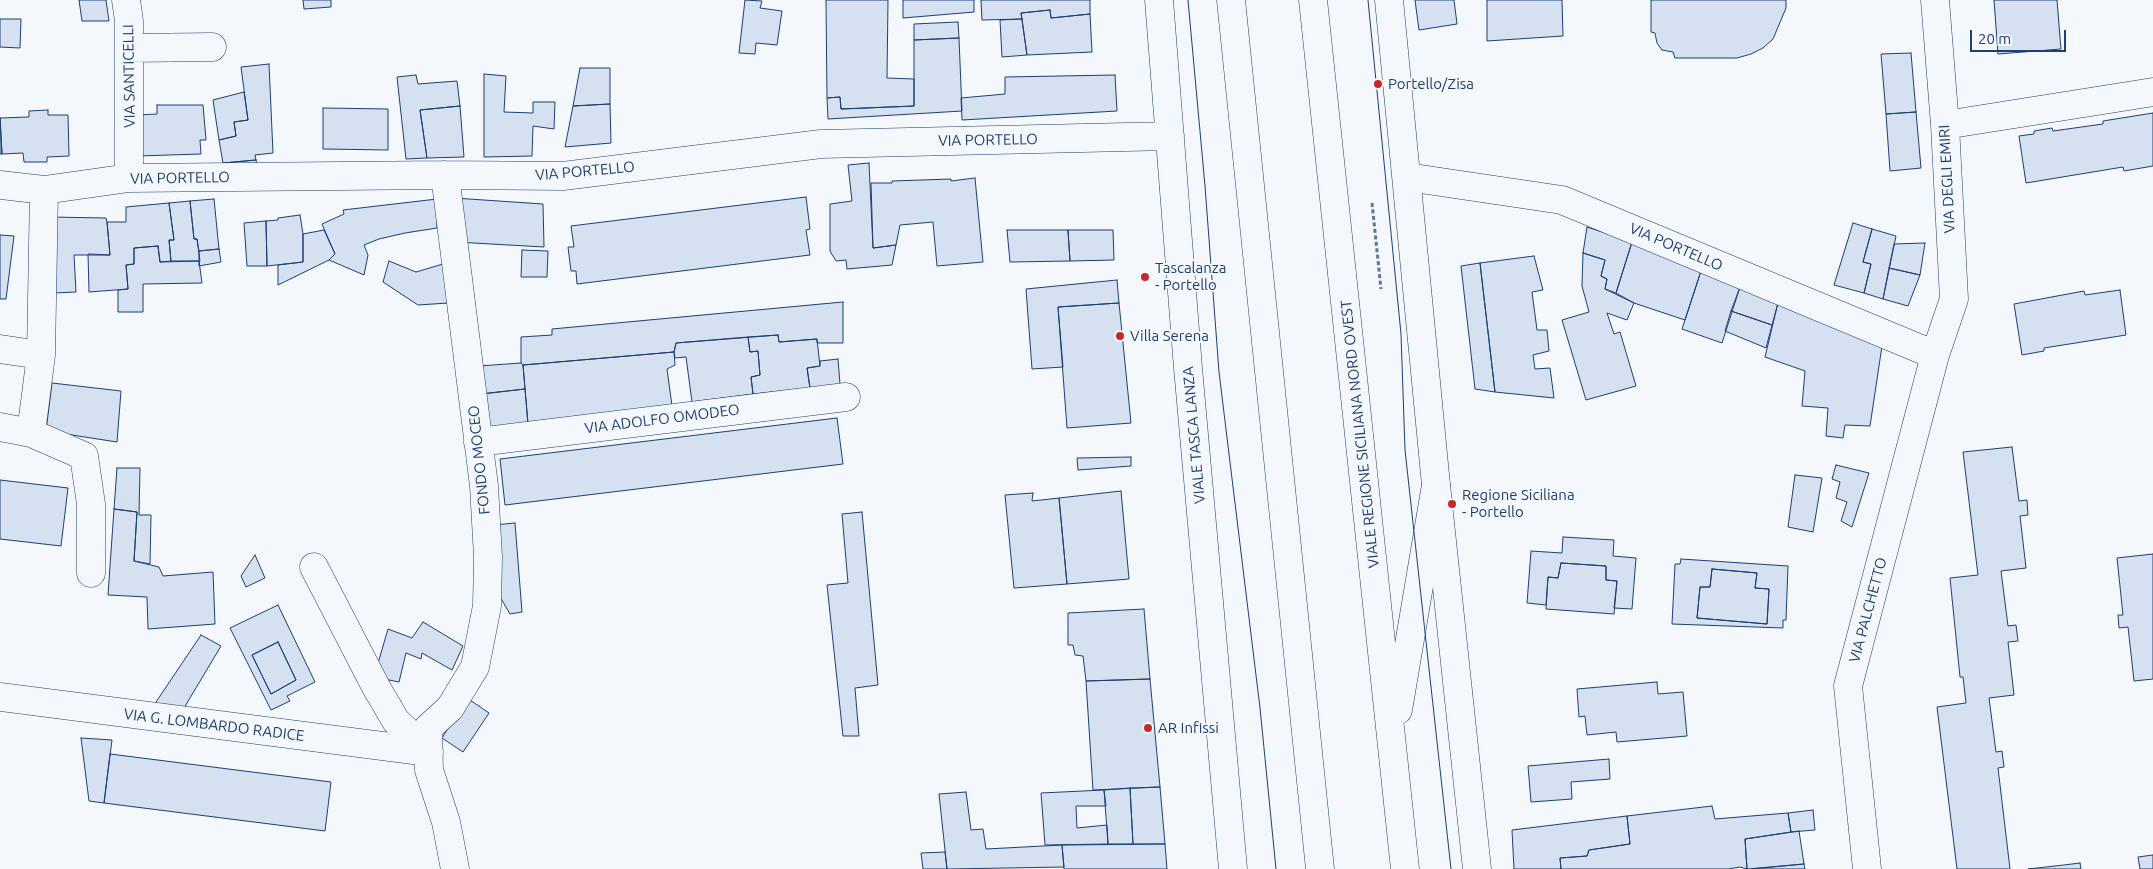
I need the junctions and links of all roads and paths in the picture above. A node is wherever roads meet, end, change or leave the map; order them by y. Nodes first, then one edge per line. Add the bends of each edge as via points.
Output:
1 (126, 0) edge
2 (1159, 0) edge
3 (1231, 0) edge
4 (1313, 0) edge
5 (1389, 0) edge
6 (1935, 0) edge
7 (212, 47) dead end
8 (129, 48) junction
9 (2153, 92) edge
10 (1945, 125) junction
11 (1170, 136) junction
12 (129, 166) junction
13 (445, 175) junction
14 (1407, 177) junction
15 (0, 185) edge
16 (44, 190) junction
17 (1372, 203) dead end
18 (1381, 288) dead end
19 (0, 349) edge
20 (42, 355) junction
21 (1935, 355) junction
22 (846, 396) dead end
23 (0, 427) edge
24 (31, 433) junction
25 (478, 442) junction
26 (1436, 485) junction
27 (314, 568) dead end
28 (91, 573) dead end
29 (0, 697) edge
30 (428, 740) junction
31 (1393, 740) junction
32 (455, 869) edge
33 (1233, 869) edge
34 (1320, 869) edge
35 (1405, 869) edge
36 (1477, 869) edge
37 (1867, 869) edge

1 - 8 street, VIA SANTICELLI
2 - 11 street, VIALE TASCA LANZA
3 - 34 street
4 - 31 street, VIALE REGIONE SICILIANA NORD OVEST
5 - 14 street
6 - 10 street, VIA DEGLI EMIRI
7 - 8 street
8 - 12 street, VIA SANTICELLI
9 - 10 street
10 - 21 street, VIA DEGLI EMIRI via 1954,299
11 - 13 street, VIA PORTELLO via 821,144 563,176
11 - 33 street, VIALE TASCA LANZA
12 - 13 street, VIA PORTELLO
12 - 16 street, VIA PORTELLO
13 - 25 street, FONDO MOCEO
14 - 21 street, VIA PORTELLO via 1562,200
14 - 26 street
15 - 16 street, VIA PORTELLO
16 - 20 street
17 - 18 path
19 - 20 street
20 - 24 street
21 - 37 street, VIA PALCHETTO via 1848,686
22 - 25 street, VIA ADOLFO OMODEO
23 - 24 street
24 - 28 street via 84,456 91,504
25 - 30 street, FONDO MOCEO via 485,495 487,606 475,668
26 - 31 street
26 - 36 street
27 - 30 street via 396,721
29 - 30 street, VIA G. LOMBARDO RADICE
30 - 32 street via 429,770 446,822
31 - 35 street, VIALE REGIONE SICILIANA NORD OVEST

